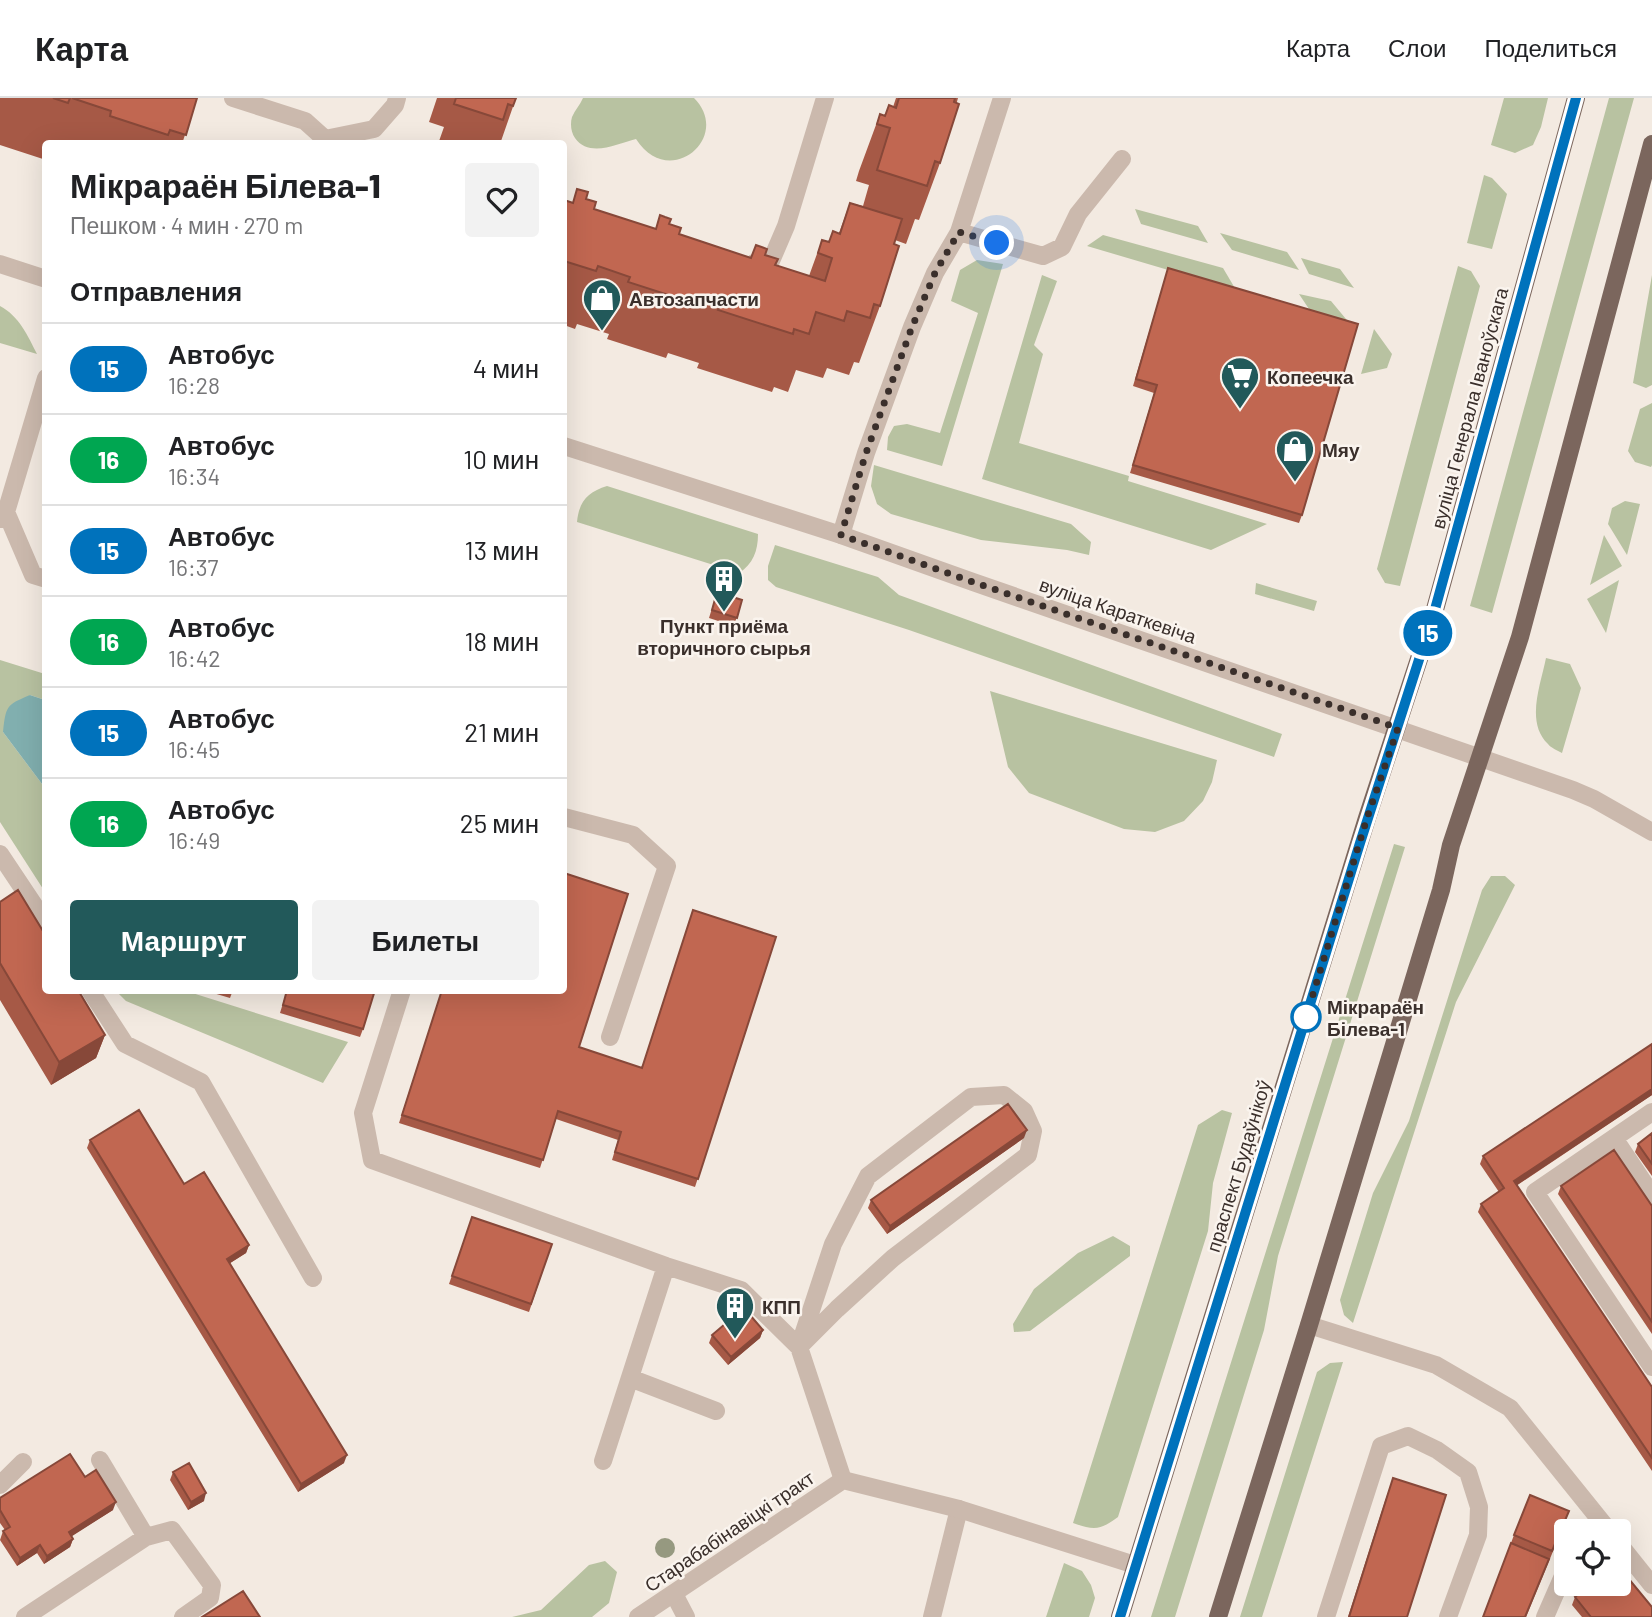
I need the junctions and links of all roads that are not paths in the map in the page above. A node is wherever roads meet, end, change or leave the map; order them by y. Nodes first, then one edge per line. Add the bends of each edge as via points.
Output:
1 (233, 98) edge
2 (397, 98) edge
3 (825, 98) edge
4 (1002, 98) edge
5 (1576, 98) edge
6 (323, 140) edge
7 (328, 140) edge
8 (1652, 144) edge
9 (1122, 159) dead end
10 (959, 232) junction
11 (0, 264) edge
12 (735, 265) edge
13 (42, 278) edge
14 (42, 391) edge
15 (567, 447) edge
16 (3, 516) edge
17 (841, 535) junction
18 (42, 578) edge
19 (1398, 728) junction
20 (1480, 757) junction
21 (567, 818) edge
22 (1652, 832) edge
23 (0, 854) edge
24 (42, 917) edge
25 (93, 994) edge
26 (401, 994) edge
27 (610, 1037) dead end
28 (1652, 1112) edge
29 (1614, 1138) junction
30 (1652, 1195) edge
31 (666, 1266) junction
32 (313, 1278) dead end
33 (1309, 1325) junction
34 (799, 1347) junction
35 (1652, 1367) edge
36 (630, 1378) junction
37 (716, 1411) dead end
38 (100, 1460) dead end
39 (603, 1461) dead end
40 (23, 1462) dead end
41 (843, 1480) junction
42 (0, 1485) edge
43 (959, 1509) junction
44 (1599, 1519) edge
45 (146, 1537) junction
46 (1631, 1559) edge
47 (1136, 1564) junction
48 (1652, 1585) edge
49 (674, 1594) junction
50 (1557, 1596) edge
51 (1551, 1613) edge
52 (25, 1617) edge
53 (183, 1617) edge
54 (638, 1617) edge
55 (686, 1617) edge
56 (932, 1617) edge
57 (1120, 1617) edge
58 (1218, 1617) edge
59 (1326, 1617) edge
60 (1448, 1617) edge

1 - 6 street via 305,121
2 - 7 street via 374,129
3 - 12 street via 771,261
4 - 10 street
5 - 19 main road, вуліца Генерала Іваноўскага
8 - 20 main road via 1520,637
9 - 10 street via 1078,214 1062,247 1043,256
10 - 17 street via 912,327
11 - 13 street
14 - 16 street
15 - 17 street, вуліца Караткевіча
16 - 18 street via 33,575
17 - 19 street, вуліца Караткевіча
19 - 20 street, вуліца Караткевіча
19 - 47 main road, праспект Будаўнікоў
20 - 22 street, вуліца Караткевіча via 1594,799
20 - 33 main road
21 - 27 street via 633,835 667,866
23 - 24 street
25 - 32 street via 125,1044 201,1082
26 - 31 street via 363,1113 372,1160
28 - 29 street
29 - 30 street
29 - 35 street via 1535,1192
31 - 34 street via 741,1290
31 - 36 street
33 - 44 street via 1436,1365 1510,1408
33 - 58 main road
34 - 34 street via 893,1258 1028,1155 1033,1131 1024,1111 1004,1095 971,1097 869,1176 833,1244
34 - 41 street
36 - 37 street
36 - 39 street
38 - 45 street
40 - 42 street
41 - 43 street
41 - 49 street, Старабабінавіцкі тракт
43 - 47 street
43 - 56 street
45 - 52 street
45 - 53 street via 173,1530 212,1585 210,1598
46 - 48 street
47 - 57 main road, праспект Будаўнікоў
49 - 54 street, Старабабінавіцкі тракт
49 - 55 street
50 - 51 street
59 - 60 street via 1381,1447 1408,1436 1468,1472 1479,1507 1478,1535

